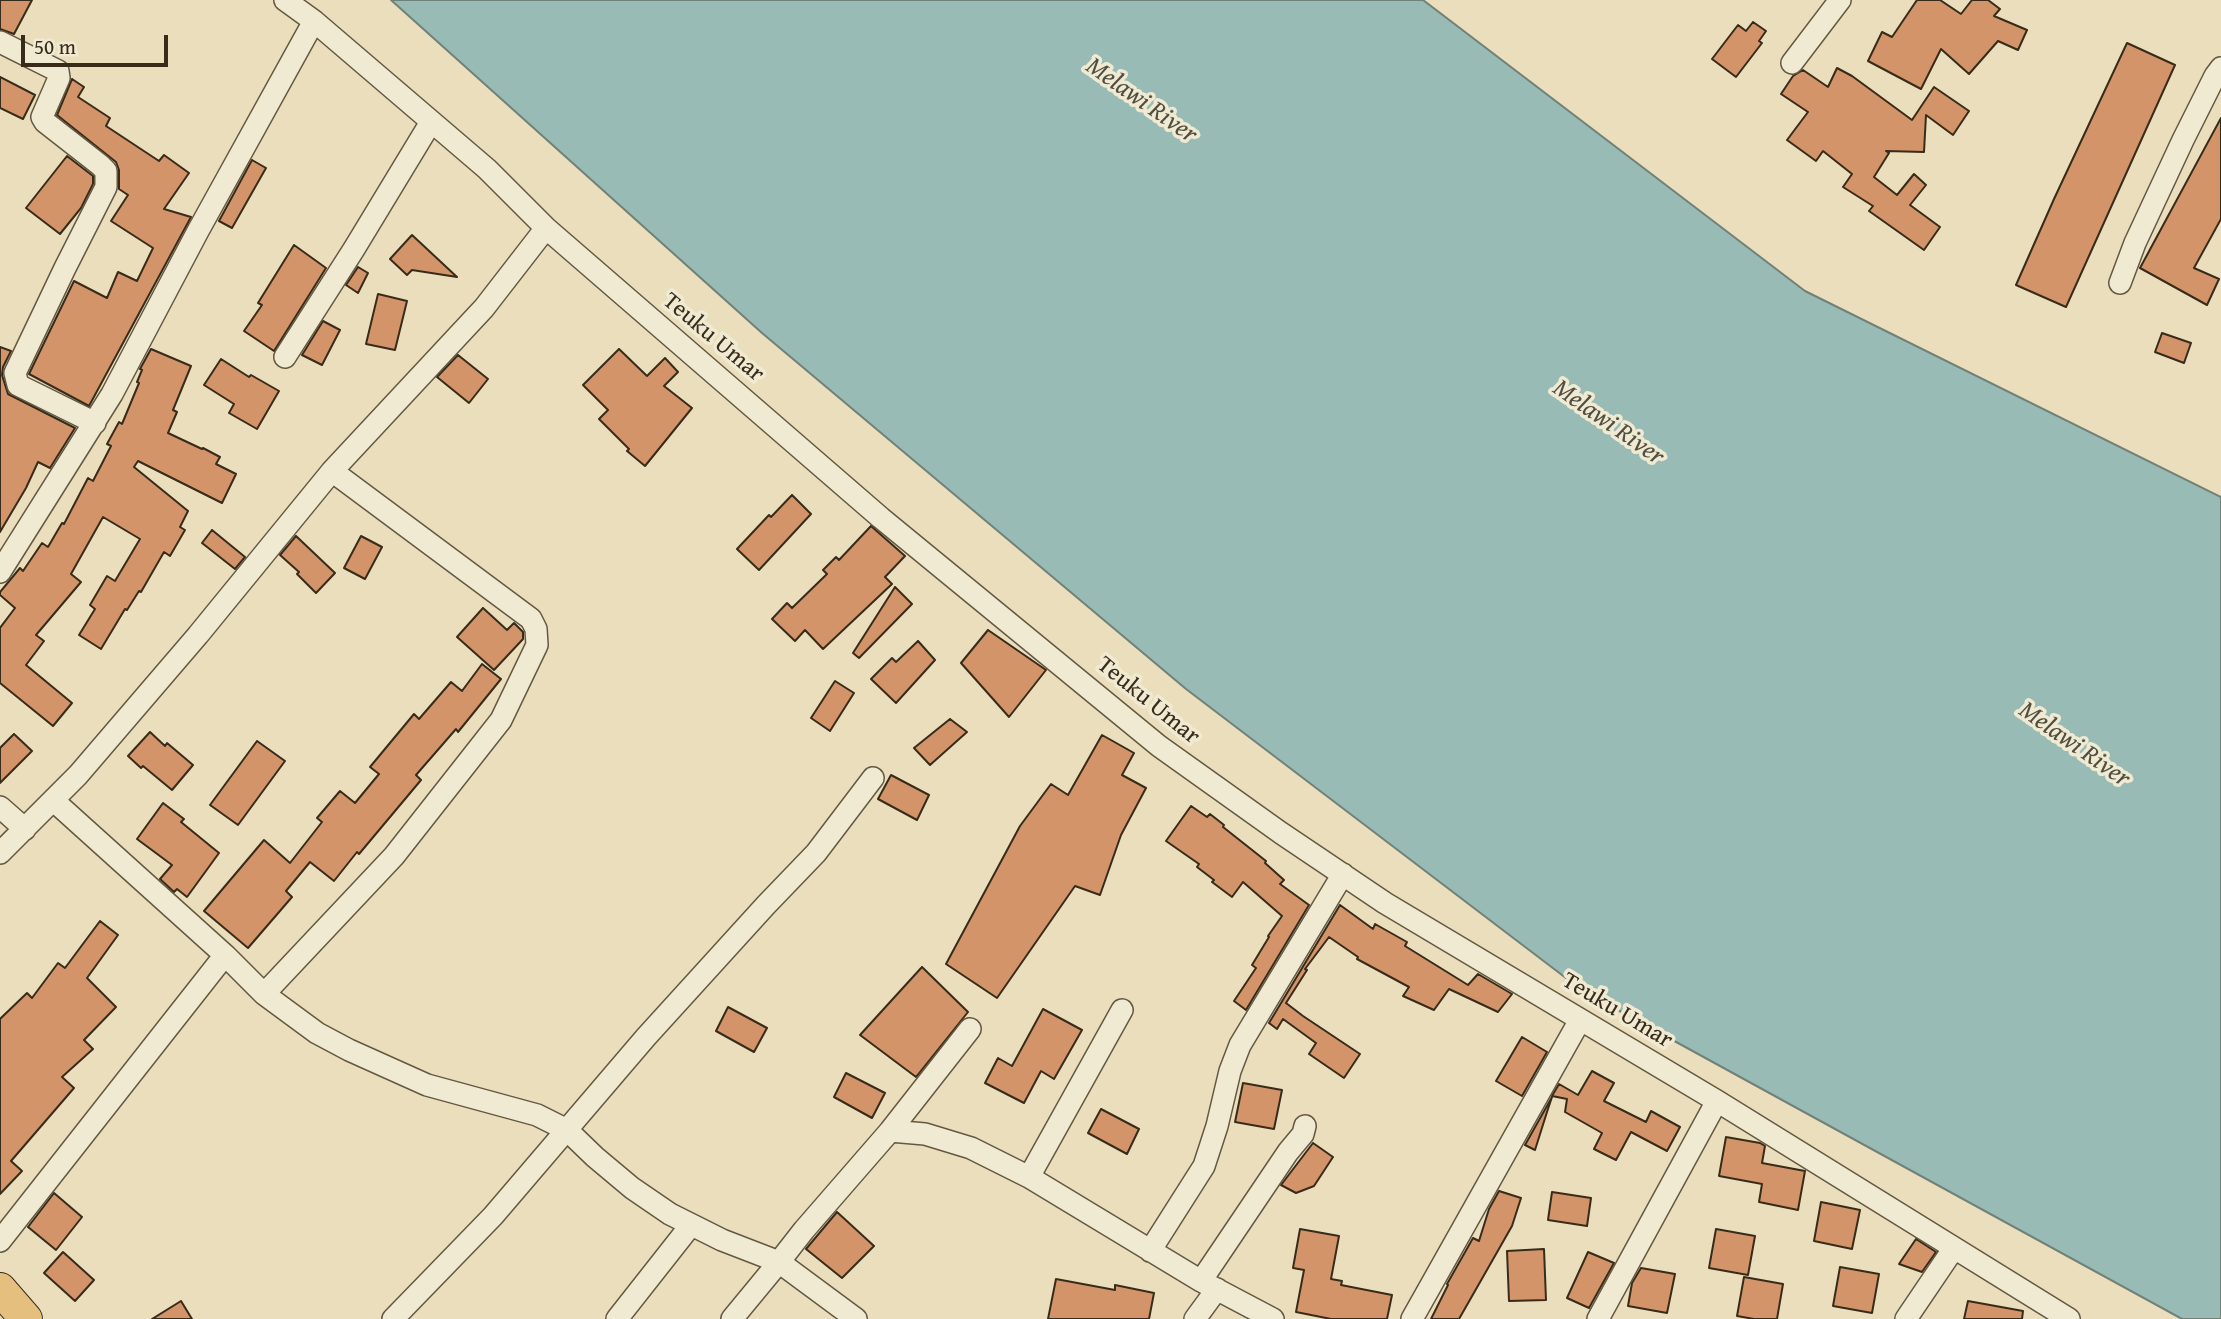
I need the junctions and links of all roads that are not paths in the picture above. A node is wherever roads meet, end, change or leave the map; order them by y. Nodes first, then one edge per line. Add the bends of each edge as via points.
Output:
1 (285, 0) edge
2 (1840, 0) edge
3 (314, 21) junction
4 (0, 42) edge
5 (1791, 63) dead end
6 (2221, 68) edge
7 (430, 122) junction
8 (546, 228) junction
9 (2120, 283) dead end
10 (285, 357) dead end
11 (95, 423) junction
12 (332, 471) junction
13 (0, 572) edge
14 (873, 778) dead end
15 (54, 801) junction
16 (0, 807) edge
17 (26, 829) junction
18 (0, 853) edge
19 (1343, 874) junction
20 (225, 955) junction
21 (264, 994) junction
22 (1122, 1010) dead end
23 (1580, 1020) junction
24 (970, 1029) dead end
25 (1717, 1101) junction
26 (1304, 1126) dead end
27 (567, 1130) junction
28 (890, 1130) junction
29 (1029, 1177) junction
30 (691, 1225) junction
31 (0, 1241) edge
32 (1954, 1248) junction
33 (1150, 1251) junction
34 (779, 1262) junction
35 (1209, 1285) junction
36 (0, 1289) edge
37 (26, 1319) edge
38 (393, 1319) edge
39 (617, 1319) edge
40 (732, 1319) edge
41 (856, 1319) edge
42 (1195, 1319) edge
43 (1273, 1319) edge
44 (1412, 1319) edge
45 (1598, 1319) edge
46 (1906, 1319) edge
47 (2069, 1319) edge

1 - 3 street, Teuku Umar
2 - 5 street
3 - 7 street, Teuku Umar
3 - 11 street
4 - 11 street via 58,71 42,117 100,165 108,178 15,373 18,385
6 - 9 street via 2183,140
7 - 8 street, Teuku Umar via 487,169
7 - 10 street
8 - 12 street via 484,307
8 - 19 street, Teuku Umar via 881,519 1159,746
11 - 13 street
12 - 15 street
12 - 21 street via 531,619 537,645 501,720 394,856
14 - 27 street via 816,853
15 - 17 street
15 - 20 street
16 - 17 street
17 - 18 street
19 - 23 street, Teuku Umar
19 - 33 street via 1240,1045 1204,1166
20 - 21 street
20 - 31 street
21 - 27 street via 349,1050 427,1085 527,1112
22 - 29 street
23 - 25 street, Teuku Umar
23 - 44 street
24 - 28 street
25 - 32 street, Teuku Umar
25 - 45 street
26 - 35 street via 1303,1135 1288,1152
27 - 30 street via 632,1188
27 - 38 street via 493,1216
28 - 29 street via 925,1134 971,1148
28 - 34 street
29 - 33 street
30 - 34 street
30 - 39 street
32 - 46 street
32 - 47 street, Teuku Umar
33 - 35 street
34 - 40 street
34 - 41 street
35 - 42 street
35 - 43 street
36 - 37 highway

